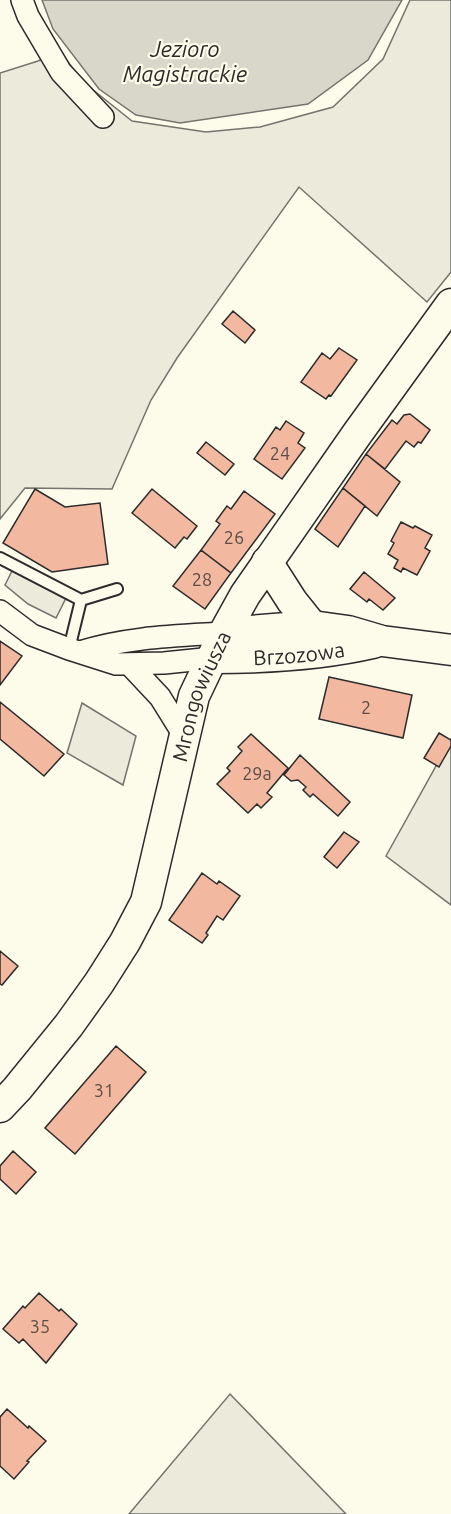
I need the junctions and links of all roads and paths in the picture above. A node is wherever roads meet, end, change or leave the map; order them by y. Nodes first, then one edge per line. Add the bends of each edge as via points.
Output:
1 (22, 0) edge
2 (103, 117) dead end
3 (451, 303) edge
4 (0, 558) edge
5 (267, 562) junction
6 (117, 589) dead end
7 (81, 600) junction
8 (0, 611) edge
9 (312, 626) junction
10 (382, 640) junction
11 (218, 646) junction
12 (74, 650) junction
13 (451, 650) edge
14 (129, 664) junction
15 (183, 734) junction
16 (0, 1107) edge

1 - 2 street via 61,72
3 - 5 street, Mrongowiusza
4 - 7 lane
5 - 9 street
5 - 11 street, Mrongowiusza
6 - 7 lane
7 - 12 lane
8 - 12 street via 32,635
9 - 10 street, Brzozowa
9 - 11 street, Brzozowa
10 - 11 street, Brzozowa via 268,658
10 - 13 street, Brzozowa
11 - 12 street via 141,640
11 - 14 street via 165,663
11 - 15 street, Mrongowiusza via 194,696
12 - 14 street via 110,663
14 - 15 street via 160,697
15 - 16 street, Mrongowiusza via 146,902 99,983

